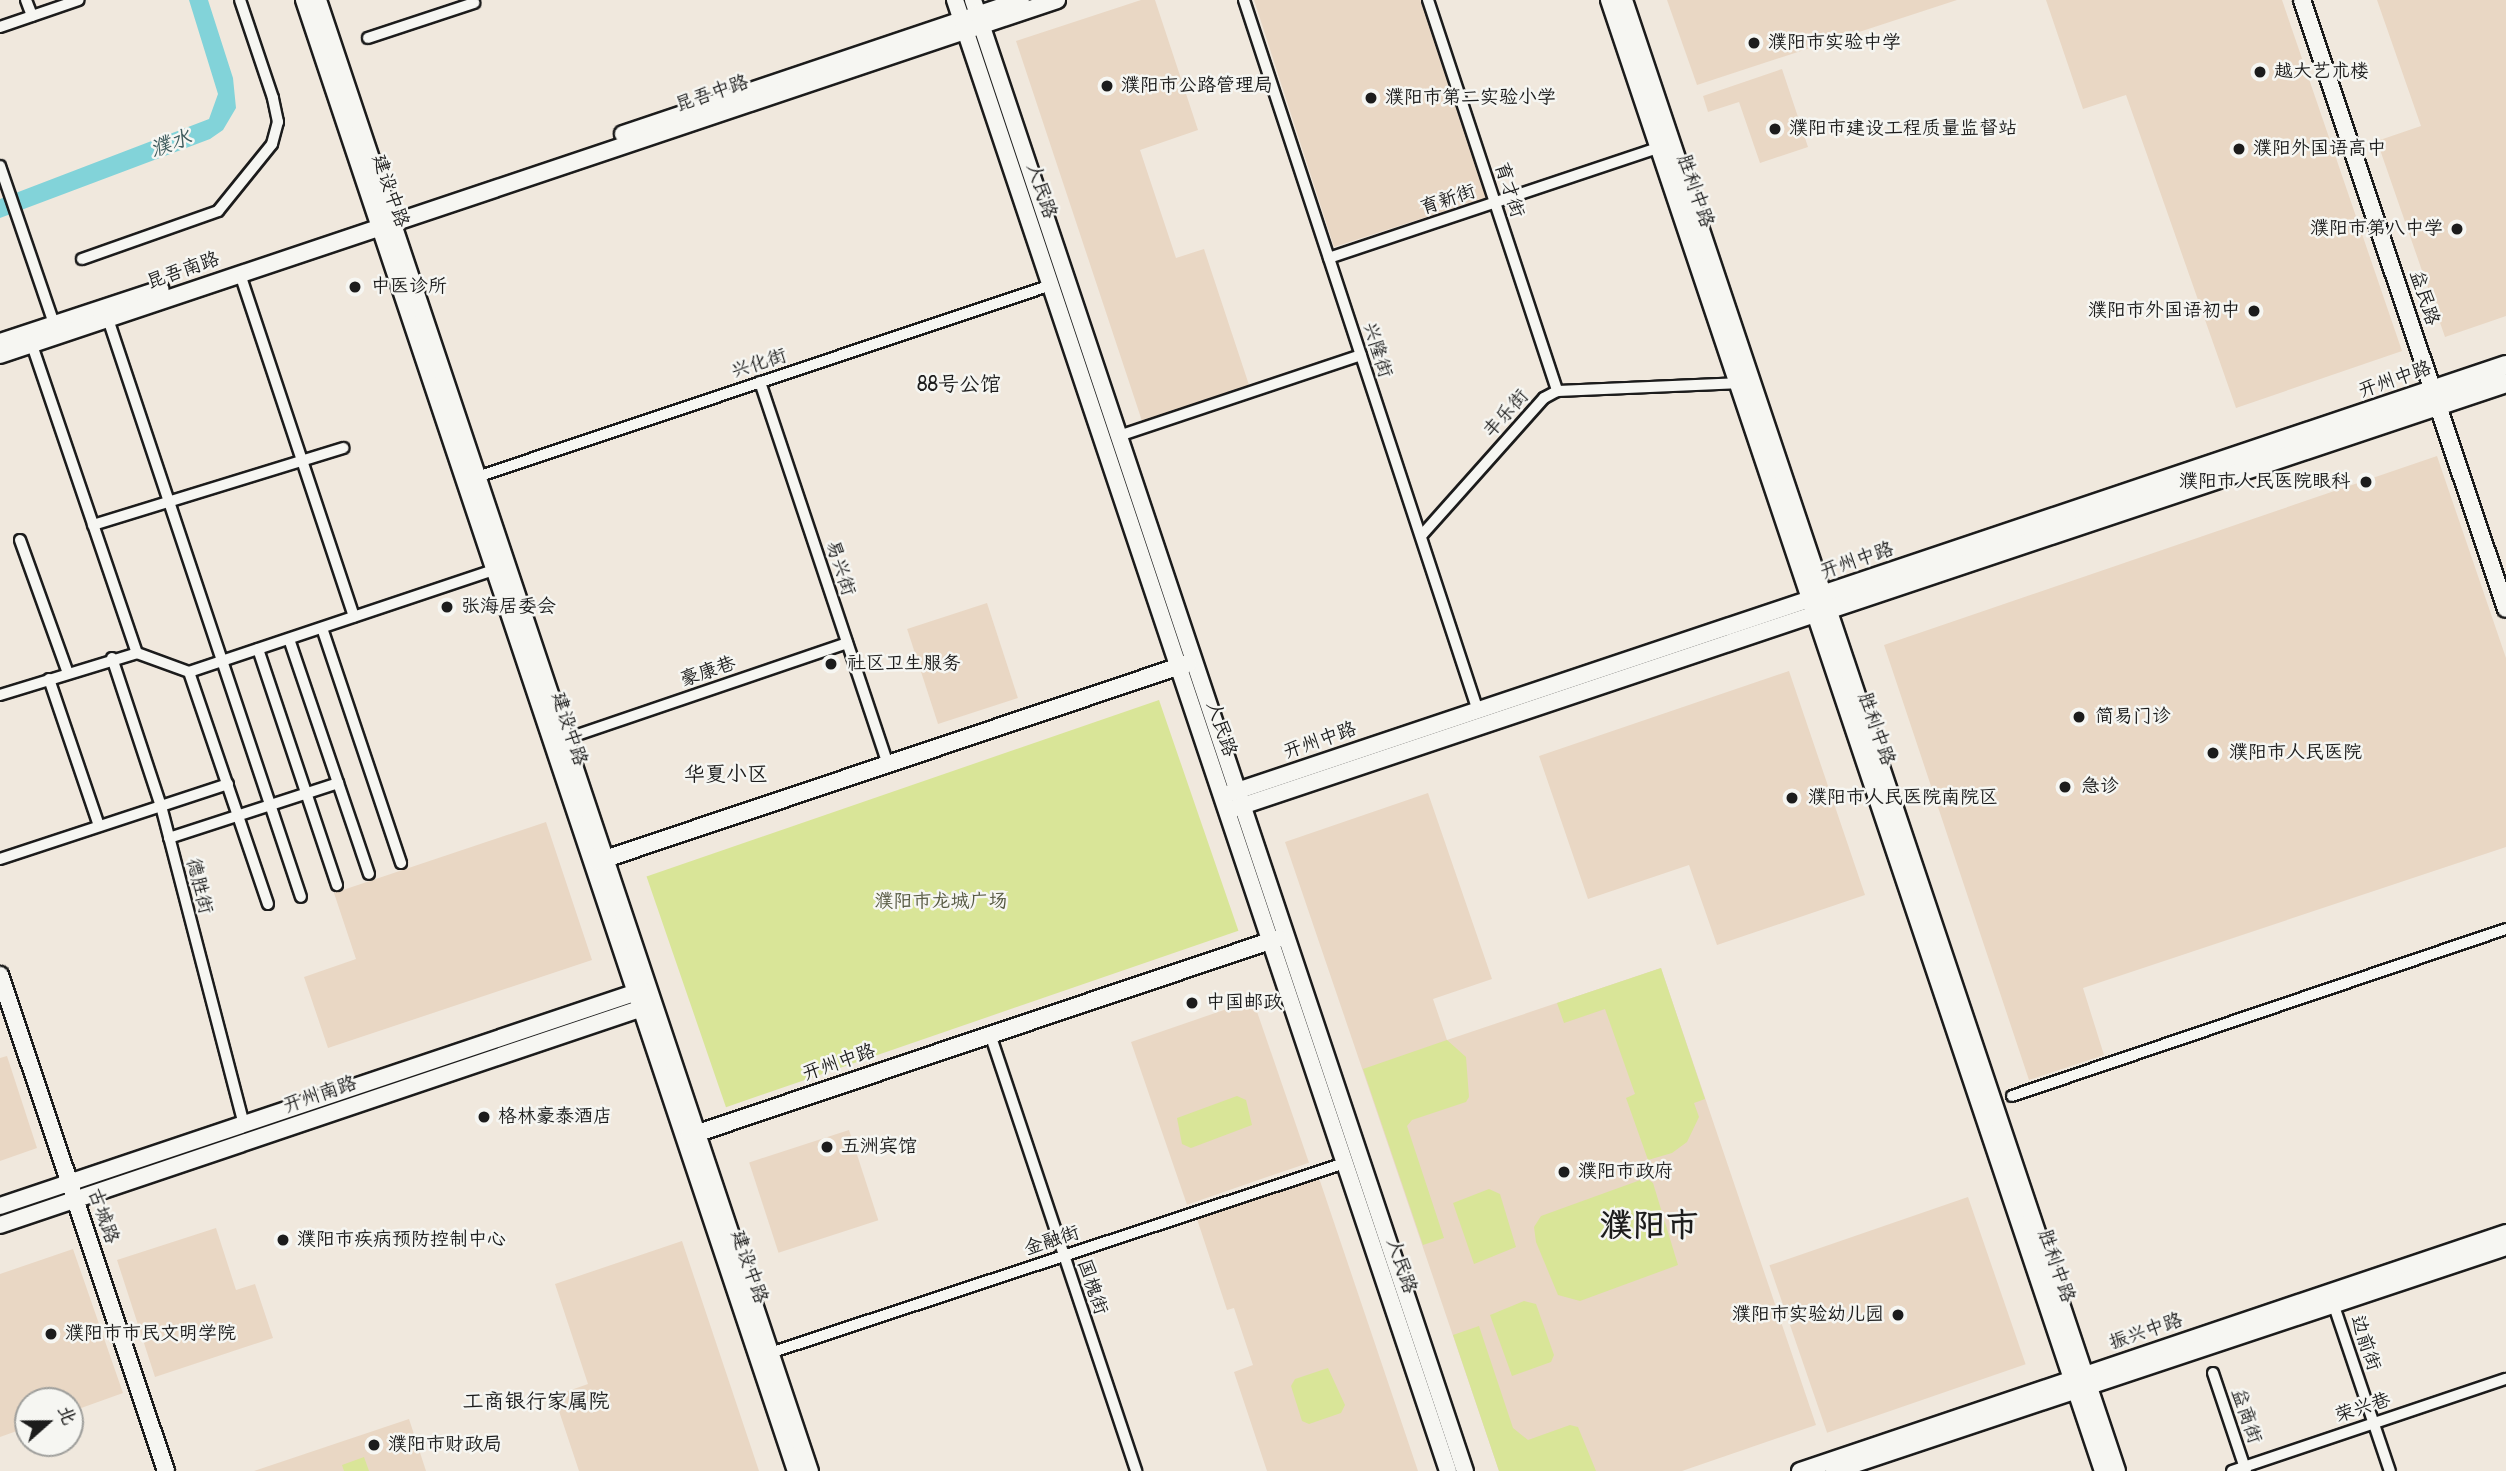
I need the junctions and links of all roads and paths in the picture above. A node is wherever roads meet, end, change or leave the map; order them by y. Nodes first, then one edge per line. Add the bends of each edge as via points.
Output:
1 (26, 0) edge
2 (79, 0) edge
3 (240, 0) edge
4 (303, 0) edge
5 (318, 0) edge
6 (955, 0) edge
7 (1021, 0) edge
8 (1057, 0) edge
9 (1244, 0) edge
10 (1428, 0) edge
11 (1609, 0) edge
12 (1624, 0) edge
13 (2302, 0) edge
14 (474, 3) dead end
15 (977, 13) edge
16 (32, 16) junction
17 (0, 25) edge
18 (964, 25) junction
19 (368, 37) dead end
20 (1658, 148) junction
21 (0, 166) edge
22 (1495, 203) junction
23 (384, 220) junction
24 (1329, 258) junction
25 (82, 259) dead end
26 (240, 274) junction
27 (1051, 285) junction
28 (108, 319) junction
29 (54, 324) junction
30 (0, 342) edge
31 (32, 345) junction
32 (0, 355) edge
33 (1361, 355) junction
34 (2506, 365) edge
35 (760, 382) junction
36 (1737, 383) junction
37 (2506, 383) edge
38 (1557, 391) junction
39 (2435, 397) junction
40 (1119, 436) junction
41 (343, 448) dead end
42 (302, 461) junction
43 (477, 477) junction
44 (170, 502) junction
45 (93, 525) junction
46 (1420, 536) junction
47 (20, 540) dead end
48 (494, 570) junction
49 (1819, 604) junction
50 (2506, 609) edge
51 (354, 617) junction
52 (322, 628) junction
53 (289, 639) junction
54 (847, 643) junction
55 (258, 649) junction
56 (137, 653) junction
57 (112, 658) junction
58 (224, 660) junction
59 (1194, 661) junction
60 (1178, 666) junction
61 (190, 672) junction
62 (68, 673) junction
63 (49, 679) junction
64 (0, 695) edge
65 (1478, 710) junction
66 (580, 734) dead end
67 (888, 764) junction
68 (338, 783) junction
69 (228, 784) junction
70 (306, 793) junction
71 (1232, 801) junction
72 (271, 805) junction
73 (161, 806) junction
74 (238, 816) junction
75 (99, 826) junction
76 (169, 838) junction
77 (0, 859) edge
78 (599, 861) junction
79 (401, 863) dead end
80 (369, 874) dead end
81 (337, 885) dead end
82 (301, 897) dead end
83 (268, 904) dead end
84 (2506, 929) edge
85 (1286, 935) junction
86 (1270, 940) junction
87 (0, 975) edge
88 (642, 990) junction
89 (647, 1006) junction
90 (990, 1034) junction
91 (2012, 1096) dead end
92 (244, 1124) junction
93 (690, 1135) junction
94 (1345, 1163) junction
95 (70, 1183) junction
96 (75, 1199) junction
97 (0, 1206) edge
98 (0, 1224) edge
99 (2506, 1233) edge
100 (2506, 1247) edge
101 (1063, 1256) junction
102 (2334, 1306) junction
103 (771, 1353) junction
104 (2213, 1373) dead end
105 (2506, 1379) edge
106 (2081, 1383) junction
107 (2374, 1423) junction
108 (2246, 1469) edge
109 (166, 1471) edge
110 (796, 1471) edge
111 (810, 1471) edge
112 (1136, 1471) edge
113 (1448, 1471) edge
114 (1465, 1471) edge
115 (1800, 1471) edge
116 (1834, 1471) edge
117 (2103, 1471) edge
118 (2117, 1471) edge
119 (2232, 1471) edge
120 (2390, 1471) edge

1 - 16 street
2 - 16 street
3 - 25 street via 278,122 272,144 218,211
4 - 23 street, 建设中路
5 - 23 street, 建设中路
6 - 18 street, 人民路
7 - 15 street, 昆吾中路
8 - 15 street, 昆吾中路
9 - 24 street, 兴隆街
10 - 22 street, 育才街
11 - 20 street, 胜利中路
12 - 49 street, 胜利中路
13 - 39 street, 益民路
14 - 19 street
15 - 18 street, 昆吾中路
15 - 40 street, 人民路
16 - 17 street
18 - 23 street, 昆吾中路
18 - 27 street, 人民路
20 - 22 street, 育新街
20 - 36 street, 胜利中路
21 - 29 street
22 - 24 street, 育新街
22 - 38 street, 育才街
23 - 26 street, 昆吾南路
23 - 29 street, 昆吾南路
23 - 43 street, 建设中路
23 - 48 street, 建设中路
24 - 33 street, 兴隆街
26 - 28 street, 昆吾南路
26 - 42 street
27 - 35 street, 兴化街
27 - 60 street, 人民路
28 - 31 street, 昆吾南路
28 - 44 street
29 - 30 street, 昆吾南路
31 - 32 street, 昆吾南路
31 - 45 street
33 - 40 street
33 - 46 street, 兴隆街
34 - 39 main road, 开州中路
35 - 43 street, 兴化街
35 - 54 street, 易兴街
36 - 38 street, 丰乐街
36 - 49 street, 胜利中路
37 - 39 main road, 开州中路
38 - 46 street, 丰乐街 via 1544,398
39 - 49 main road, 开州中路
39 - 50 street, 益民路
40 - 59 street, 人民路
41 - 42 street
42 - 44 street
42 - 51 street
43 - 78 street, 建设中路
44 - 45 street
44 - 58 street
45 - 56 street
46 - 65 street, 兴隆街
47 - 62 street
48 - 51 street
48 - 78 street, 建设中路
49 - 65 street, 开州中路
49 - 71 street, 开州中路
49 - 106 street, 胜利中路
51 - 52 street
52 - 53 street
52 - 79 street
53 - 55 street
53 - 68 street
54 - 66 street, 豪康巷
54 - 67 street, 易兴街
55 - 58 street
55 - 70 street
56 - 57 street
56 - 61 street
57 - 62 street
57 - 73 street, 德胜街
58 - 61 street
58 - 72 street
59 - 60 street
59 - 71 street, 人民路
60 - 67 street
60 - 71 street, 人民路
61 - 69 street
62 - 63 street
63 - 64 street
63 - 75 street
65 - 71 street, 开州中路
67 - 78 street
68 - 70 street
68 - 80 street
69 - 73 street
69 - 74 street
70 - 72 street
70 - 81 street
71 - 85 street, 人民路
71 - 86 street, 人民路
72 - 74 street
72 - 82 street
73 - 75 street
73 - 76 street, 德胜街
74 - 76 street
74 - 83 street
75 - 77 street
76 - 92 street, 德胜街
78 - 88 street, 建设中路
84 - 91 street
85 - 86 street, 开州中路
85 - 114 street, 人民路
86 - 90 street, 开州中路
86 - 94 street, 人民路
87 - 95 street, 古城路
88 - 89 street, 建设中路
88 - 92 street, 开州南路
89 - 93 street, 建设中路
89 - 96 street, 开州南路
90 - 93 street, 开州中路
90 - 101 street, 国槐街
92 - 95 street, 开州南路
93 - 103 street, 建设中路
93 - 110 street, 建设中路
94 - 101 street, 金融街
94 - 113 street, 人民路
95 - 96 street, 古城路
95 - 97 street, 开州南路
96 - 98 street, 开州南路
96 - 109 street, 古城路
99 - 106 street, 振兴中路
100 - 102 street, 振兴中路
101 - 103 street, 金融街
101 - 112 street, 国槐街
102 - 106 street, 振兴中路
102 - 107 street, 边前街
103 - 111 street, 建设中路
104 - 108 street, 益商街
105 - 107 street, 荣兴巷
106 - 115 street, 振兴中路
106 - 116 street, 振兴中路
106 - 117 street, 胜利中路
106 - 118 street, 胜利中路
107 - 108 street, 荣兴巷
107 - 120 street, 边前街
108 - 119 street, 荣兴巷

